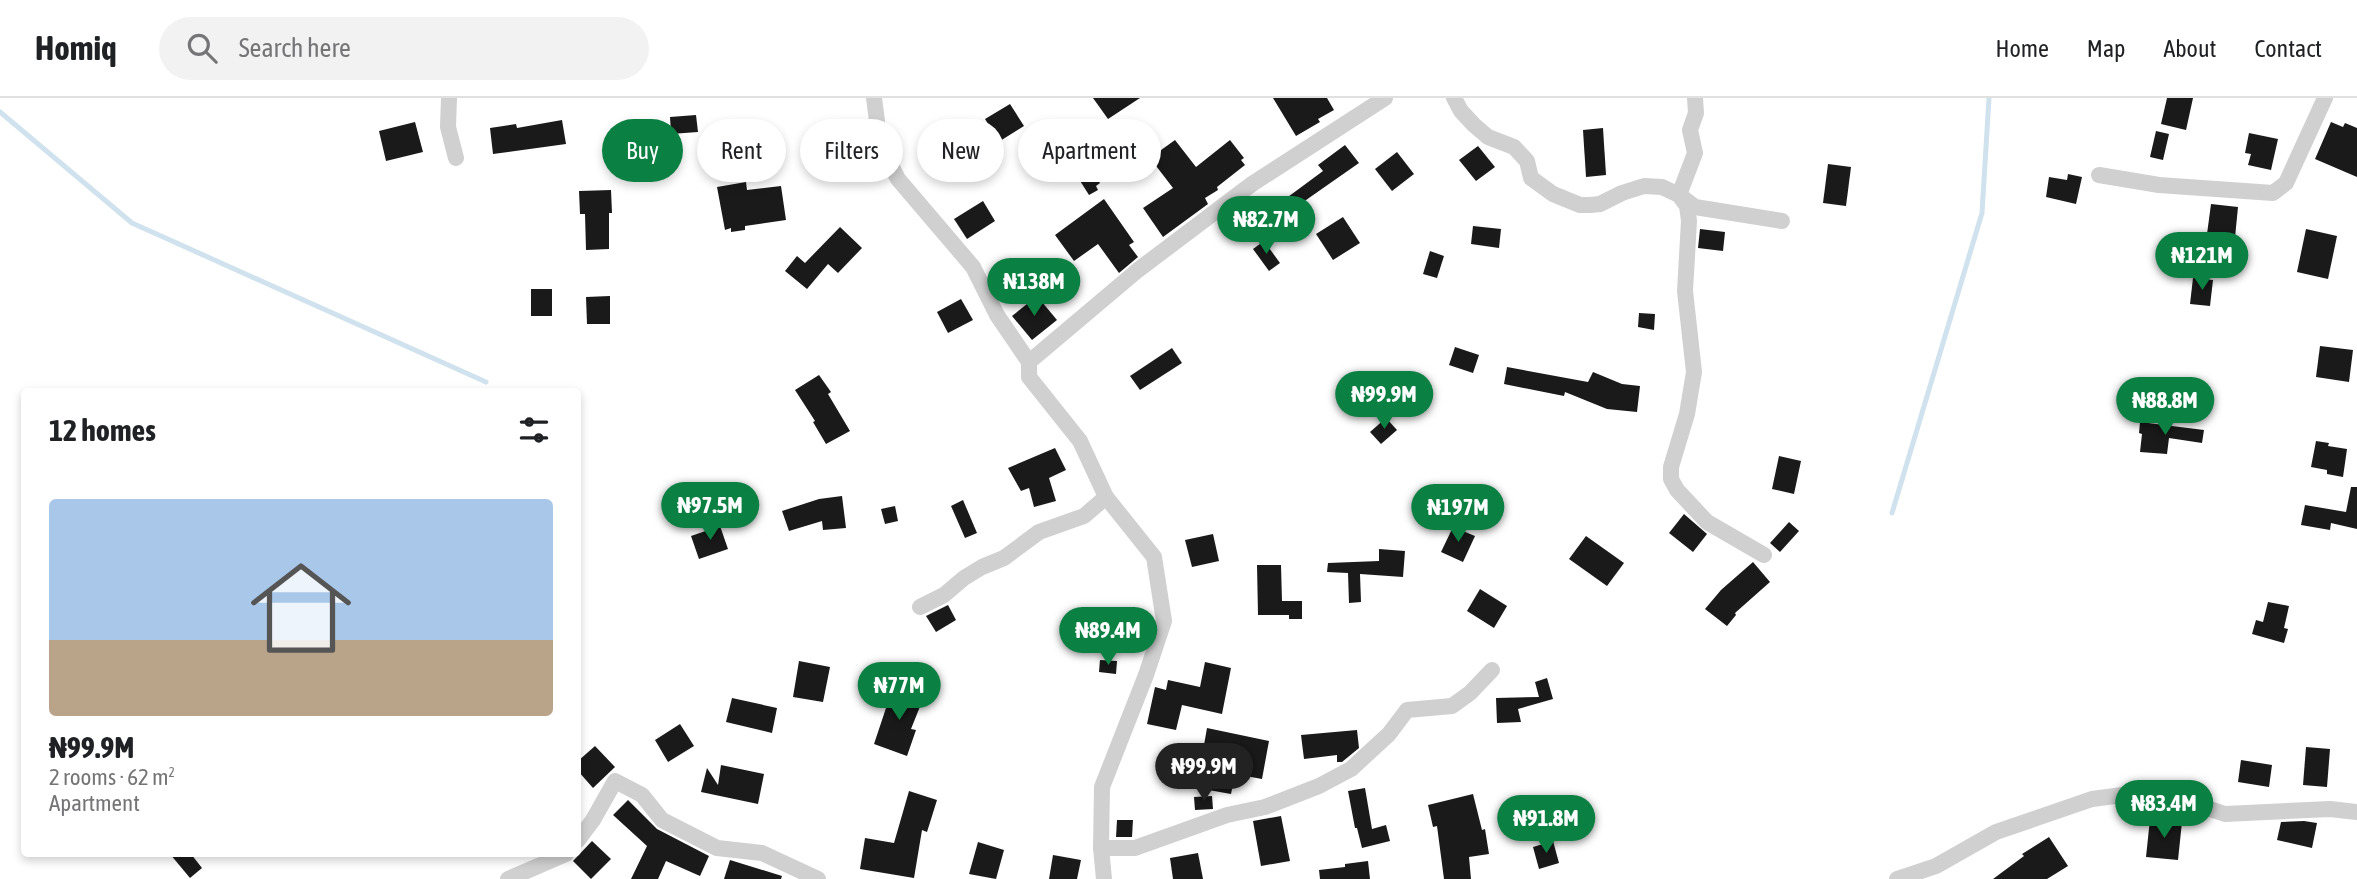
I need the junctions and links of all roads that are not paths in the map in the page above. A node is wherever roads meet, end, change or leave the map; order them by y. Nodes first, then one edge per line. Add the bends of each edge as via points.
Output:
1 (449, 98) edge
2 (874, 98) edge
3 (1385, 98) edge
4 (1454, 98) edge
5 (1695, 98) edge
6 (2325, 98) edge
7 (456, 158) dead end
8 (2099, 175) dead end
9 (1679, 195) junction
10 (1782, 221) dead end
11 (1029, 362) junction
12 (1106, 496) junction
13 (1764, 555) dead end
14 (920, 607) dead end
15 (1492, 670) dead end
16 (2357, 812) edge
17 (581, 836) edge
18 (1101, 848) junction
19 (559, 857) edge
20 (508, 879) edge
21 (818, 879) edge
22 (1104, 879) edge
23 (1897, 879) edge

1 - 7 street via 448,127
2 - 11 street via 880,144 898,179 973,267 997,315
3 - 11 street via 1252,184 1138,270
4 - 9 street via 1474,125 1514,147 1527,162 1531,178 1553,194 1580,205 1600,204 1644,186 1662,187
5 - 9 street via 1690,130 1695,153
6 - 8 street via 2286,183 2273,193 2159,185
9 - 10 street via 1695,207
9 - 13 street via 1687,206 1689,221 1685,291 1694,372 1671,479 1707,522
11 - 12 street via 1029,377 1080,441
12 - 14 street via 1084,516 1039,532
12 - 18 street via 1154,557 1164,621 1102,787
15 - 18 street via 1452,706 1407,710 1351,769 1319,786 1135,848
16 - 23 street via 2225,814 2167,794 2092,799 1996,832 1936,866
17 - 21 street via 615,781 642,795 662,820 717,848 762,853
18 - 22 street
19 - 20 street

